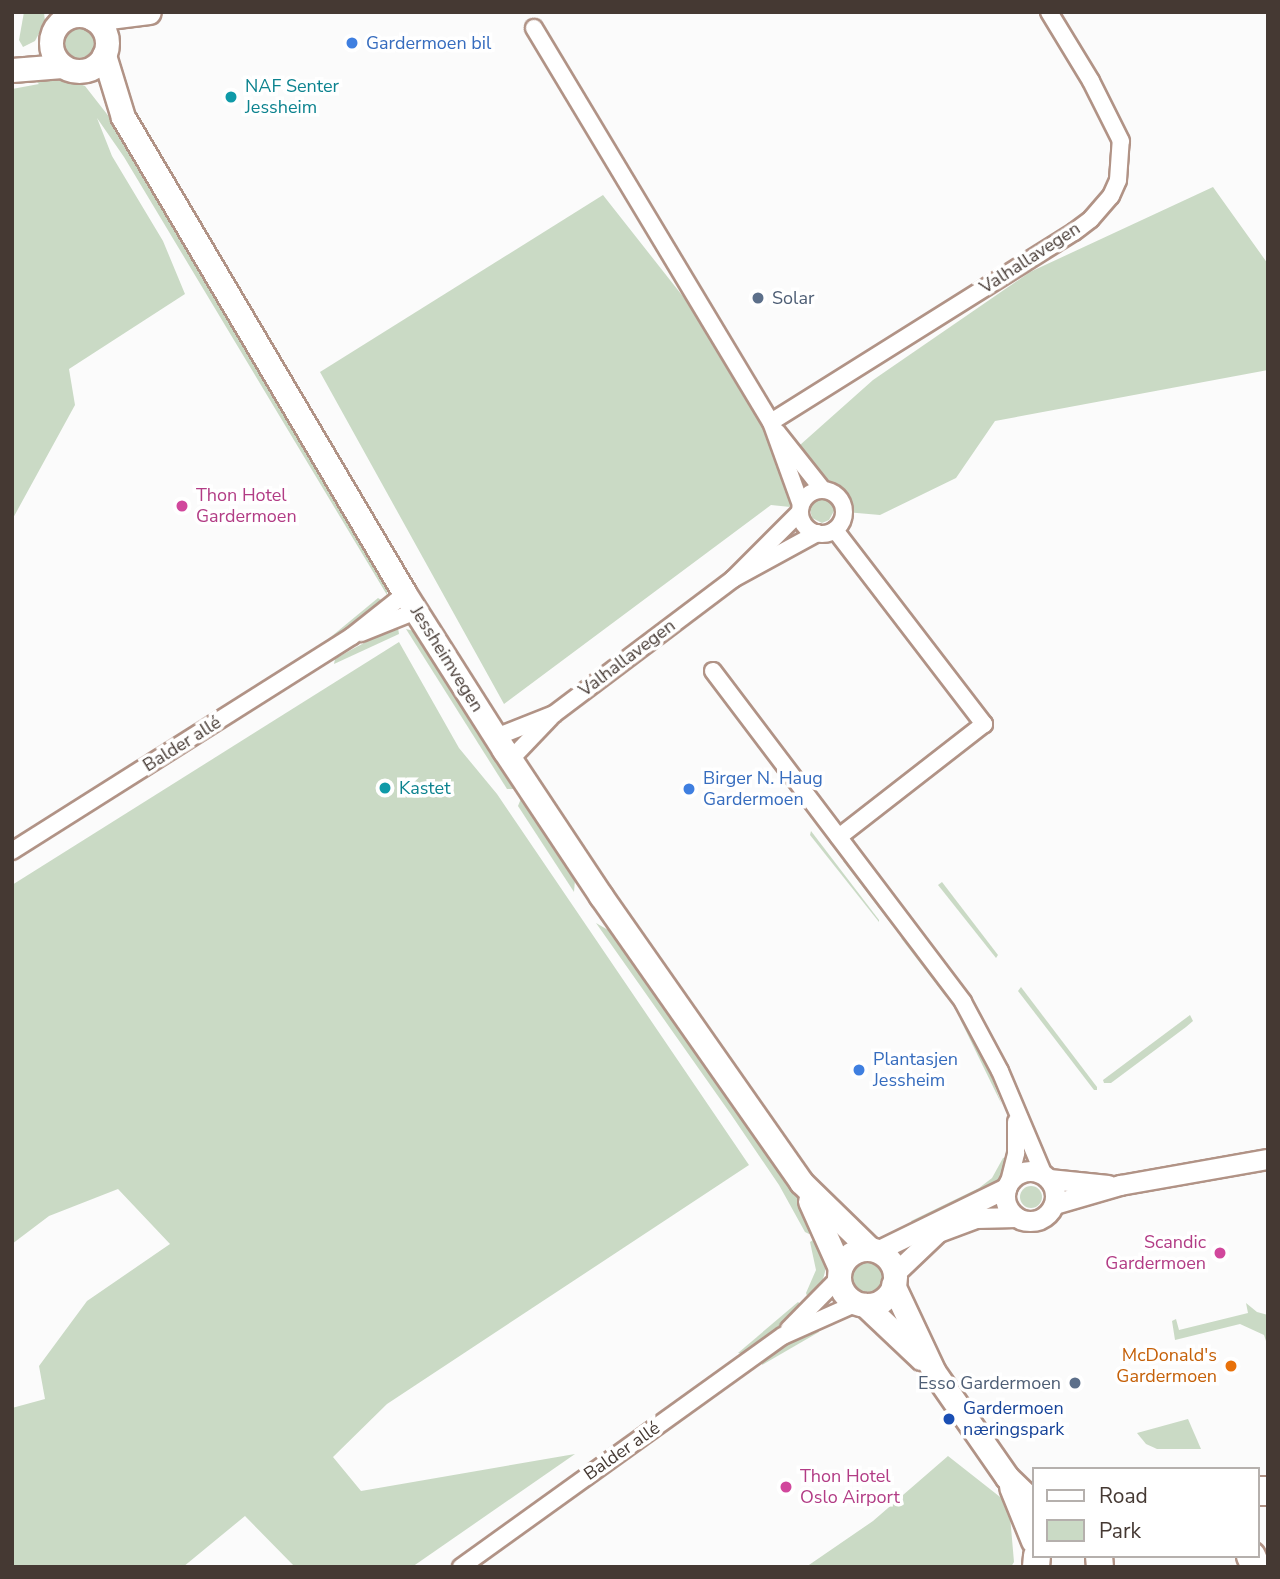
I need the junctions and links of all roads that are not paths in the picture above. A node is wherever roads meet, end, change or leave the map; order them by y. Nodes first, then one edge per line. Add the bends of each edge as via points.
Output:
1 (1049, 12) edge
2 (147, 13) edge
3 (81, 15) edge
4 (52, 27) edge
5 (534, 28) dead end
6 (106, 52) junction
7 (12, 60) edge
8 (70, 69) junction
9 (12, 70) edge
10 (123, 117) junction
11 (772, 425) junction
12 (823, 490) junction
13 (800, 508) junction
14 (835, 530) junction
15 (817, 533) junction
16 (733, 579) junction
17 (411, 603) junction
18 (713, 671) dead end
19 (554, 713) junction
20 (496, 737) junction
21 (511, 759) junction
22 (839, 837) junction
23 (12, 851) edge
24 (1016, 1112) junction
25 (1268, 1159) edge
26 (1047, 1177) junction
27 (801, 1182) junction
28 (1007, 1185) junction
29 (1120, 1185) junction
30 (1054, 1204) junction
31 (1016, 1217) junction
32 (874, 1250) junction
33 (840, 1273) junction
34 (894, 1279) junction
35 (861, 1304) junction
36 (783, 1336) junction
37 (934, 1372) junction
38 (1007, 1477) junction
39 (1032, 1501) edge
40 (1032, 1539) edge
41 (461, 1567) edge

1 - 11 street, Valhallavegen via 1121,141 1121,162 1111,196 1074,232
2 - 3 main road
2 - 6 main road
3 - 4 main road
3 - 6 main road via 105,33
4 - 7 main road
4 - 8 main road via 52,52
5 - 11 street
6 - 8 main road via 94,67
6 - 10 main road, Jessheimvegen
8 - 9 main road
8 - 10 main road, Jessheimvegen
10 - 17 main road, Jessheimvegen
11 - 12 street
11 - 13 street
12 - 13 street via 810,494
12 - 14 street via 836,495 843,506
13 - 15 street via 805,526
13 - 16 street
14 - 15 street
14 - 22 street via 984,724
15 - 16 street
16 - 19 street, Valhallavegen
17 - 20 main road, Jessheimvegen
17 - 23 street, Balder allé
18 - 22 street
19 - 20 street, Valhallavegen
19 - 21 street, Valhallavegen
20 - 21 main road, Jessheimvegen
21 - 27 main road, Jessheimvegen via 601,897
22 - 24 street via 963,1002
24 - 26 street
24 - 28 street via 1016,1153
25 - 29 street
26 - 28 street via 1025,1171
26 - 29 street
26 - 30 street via 1055,1191
27 - 32 main road, Jessheimvegen
27 - 33 main road, Jessheimvegen
28 - 31 street via 1006,1204
28 - 32 street
29 - 30 street
30 - 31 street via 1038,1220
31 - 34 street via 976,1218 939,1232
32 - 33 main road via 849,1256
32 - 34 main road via 889,1260
33 - 35 main road via 848,1297
33 - 36 street, Balder allé
34 - 35 main road via 886,1298
34 - 37 main road
35 - 36 street, Balder allé
35 - 37 main road
36 - 41 street, Balder allé
37 - 38 main road
38 - 39 main road
38 - 40 main road

